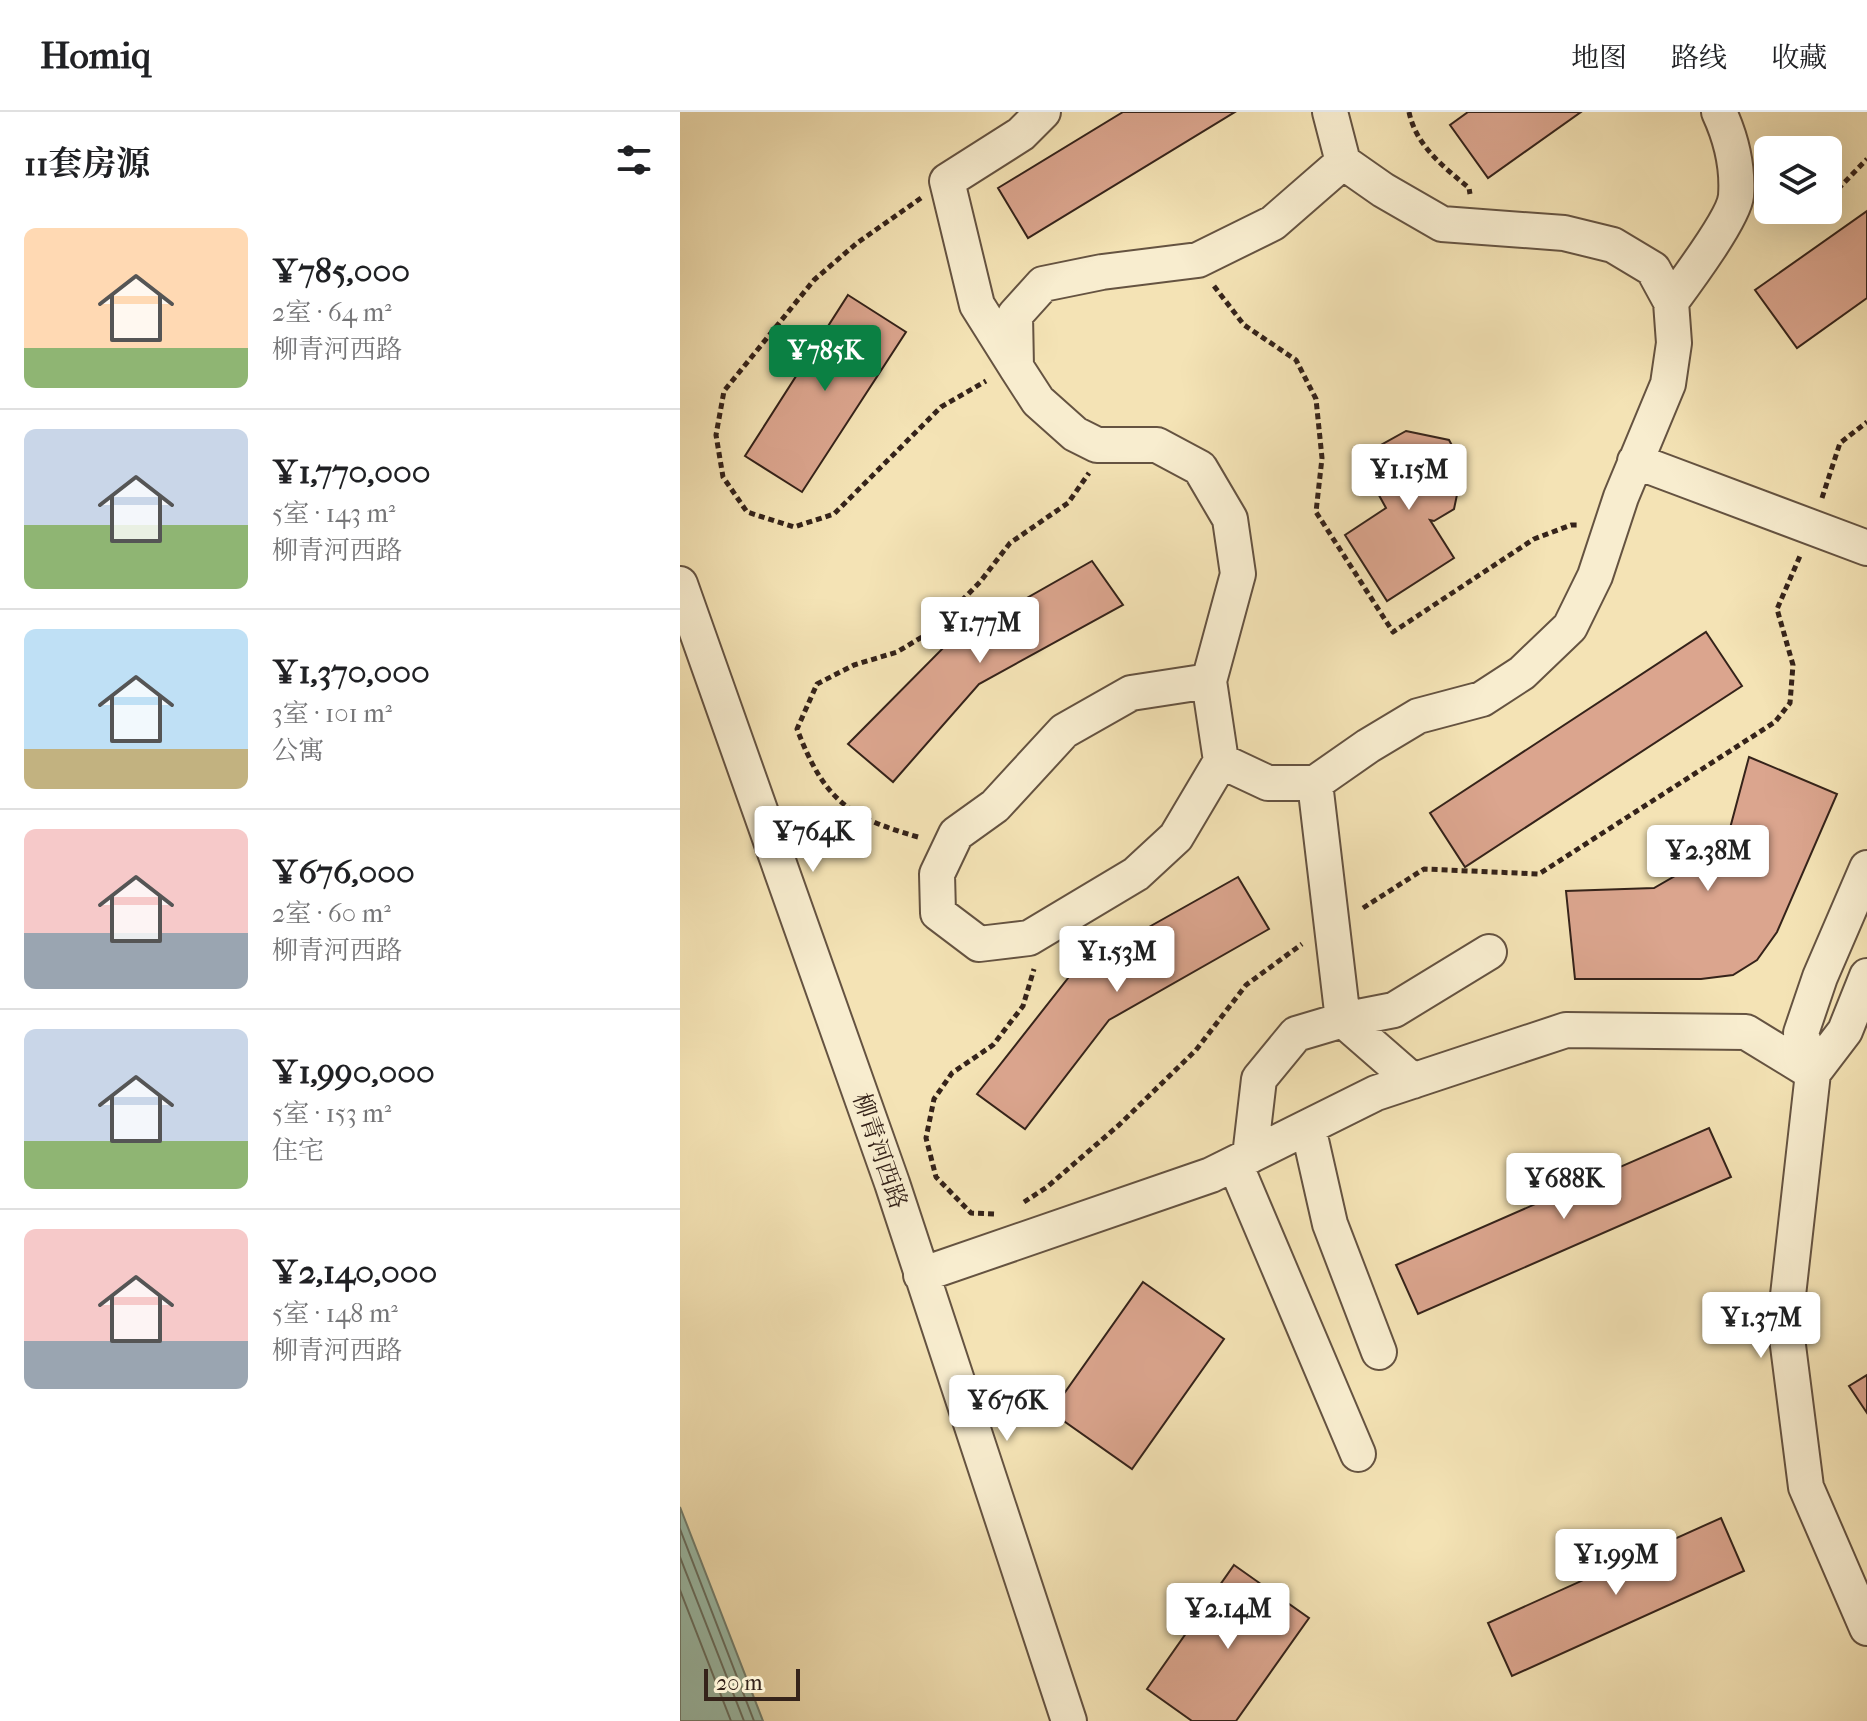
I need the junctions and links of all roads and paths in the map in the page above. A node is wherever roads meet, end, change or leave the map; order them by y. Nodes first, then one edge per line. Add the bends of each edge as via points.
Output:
1 (1043, 112) edge
2 (1330, 112) edge
3 (1409, 112) edge
4 (1719, 112) edge
5 (1867, 159) edge
6 (1343, 162) junction
7 (947, 181) junction
8 (1842, 185) edge
9 (1474, 227) junction
10 (1198, 260) junction
11 (1671, 302) junction
12 (1016, 367) junction
13 (1867, 422) edge
14 (1097, 445) junction
15 (1635, 461) junction
16 (1812, 527) junction
17 (1610, 530) junction
18 (1867, 548) edge
19 (680, 584) edge
20 (1209, 681) junction
21 (1221, 761) junction
22 (1315, 783) junction
23 (950, 846) junction
24 (1867, 868) edge
25 (1332, 927) junction
26 (1029, 938) junction
27 (1489, 952) dead end
28 (1867, 976) edge
29 (1343, 1020) junction
30 (1813, 1073) junction
31 (1413, 1081) junction
32 (1308, 1127) junction
33 (1242, 1160) junction
34 (1016, 1208) dead end
35 (1005, 1215) dead end
36 (921, 1275) junction
37 (1379, 1352) dead end
38 (1358, 1454) dead end
39 (1867, 1628) edge
40 (1069, 1721) edge

1 - 7 street via 1021,134
2 - 6 street
3 - 9 path via 1431,155 1469,188
4 - 11 street via 1731,138 1736,199 1701,262
5 - 8 path
6 - 9 street via 1442,224
6 - 10 street via 1273,223
7 - 12 street via 977,305
7 - 12 path via 857,243 814,280 724,391 716,435 723,477 747,512 794,527 834,514 941,407
9 - 11 street via 1564,233 1613,245 1653,269
10 - 12 street via 1043,284 1015,315
10 - 17 path via 1244,325 1296,360 1316,399 1322,458 1316,512 1393,632 1534,539 1571,525
11 - 15 street via 1674,343 1668,384
12 - 14 street via 1038,401 1075,434
13 - 16 path via 1840,443
14 - 20 street via 1157,445 1200,468 1230,519 1238,574
14 - 23 path via 1088,476 1068,503 1010,543 932,631 897,652 817,684 797,729 812,766 839,802 879,826
15 - 16 street
15 - 17 street
16 - 18 street
16 - 25 path via 1777,609 1793,665 1790,703 1775,722 1539,874 1424,869
17 - 22 street via 1570,627 1522,673 1482,699 1418,716
19 - 36 street, 柳青河西路
20 - 21 street
20 - 23 street via 1131,693 1064,731 995,806 956,834
21 - 22 street via 1268,783
21 - 26 street via 1176,837 1136,874
22 - 25 street
23 - 26 street via 937,874 938,913 979,944
24 - 30 street via 1801,1033
25 - 29 street
25 - 34 path via 1290,950 1246,985 1196,1050 1130,1115
26 - 35 path via 1036,963 1023,1006 993,1045 952,1073 934,1099 926,1138 936,1177 971,1213
27 - 29 street via 1394,1010
28 - 30 street via 1845,1031
29 - 31 street
29 - 33 street via 1296,1034 1259,1079
30 - 31 street via 1746,1032 1566,1030
30 - 39 street via 1785,1322 1806,1487
31 - 32 street
32 - 33 street
32 - 37 street via 1330,1224
33 - 36 street
33 - 38 street
36 - 40 street, 柳青河西路

